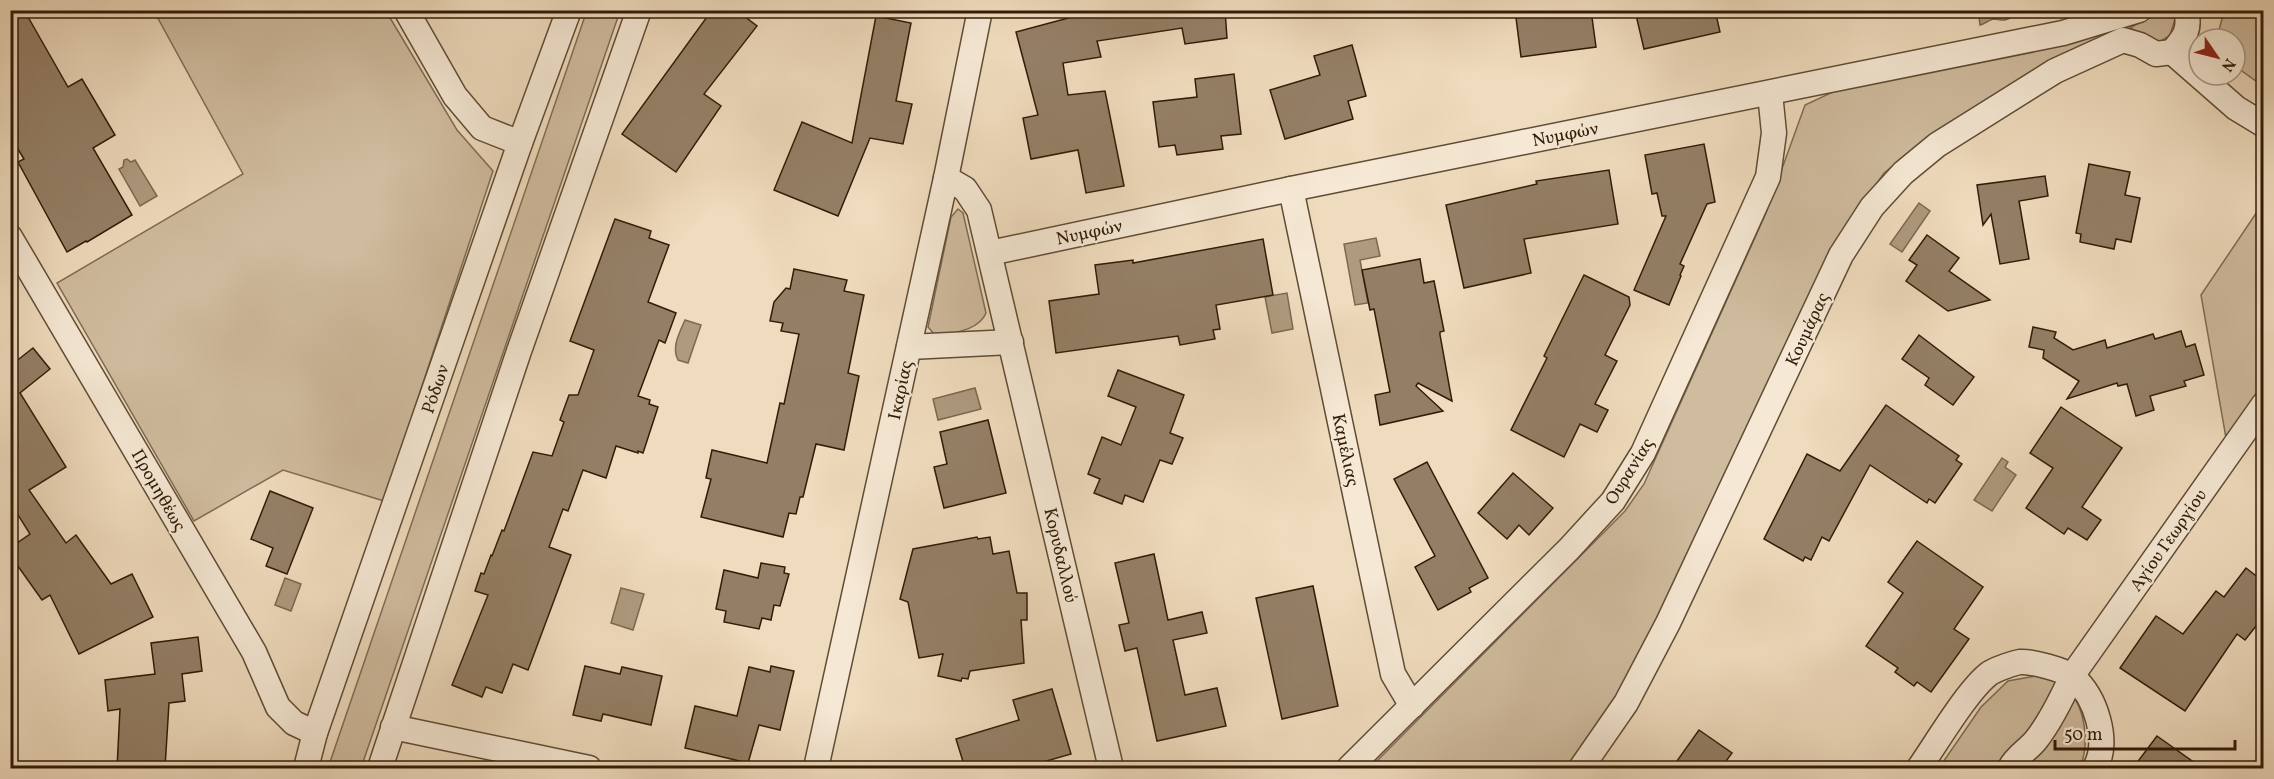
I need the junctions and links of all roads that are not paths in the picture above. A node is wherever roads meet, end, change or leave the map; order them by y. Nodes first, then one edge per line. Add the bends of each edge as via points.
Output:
1 (406, 10) edge
2 (569, 10) edge
3 (639, 10) edge
4 (980, 10) edge
5 (2139, 10) edge
6 (2186, 10) edge
7 (2172, 52) junction
8 (1770, 93) junction
9 (2264, 125) edge
10 (520, 143) junction
11 (946, 178) junction
12 (1291, 189) junction
13 (10, 237) edge
14 (990, 253) junction
15 (1011, 342) junction
16 (909, 347) junction
17 (2264, 404) edge
18 (2072, 676) junction
19 (1412, 706) junction
20 (393, 727) junction
21 (315, 733) junction
22 (306, 768) edge
23 (380, 768) edge
24 (589, 768) edge
25 (816, 768) edge
26 (1111, 768) edge
27 (1350, 768) edge
28 (1581, 768) edge
29 (1919, 768) edge
30 (2010, 768) edge
31 (2095, 768) edge

1 - 10 street via 455,96 482,128
2 - 10 street, Ρόδων
3 - 20 street
4 - 11 street, Ικαρίας
5 - 8 street, Νυμφών via 2063,33
6 - 7 street via 2186,36
7 - 9 street via 2236,108
7 - 28 street, Κουμάρας via 2156,54 2122,40 2055,71 1937,145 1903,173 1872,207 1841,255 1668,623 1626,703
8 - 12 street, Νυμφών
8 - 19 street, Ουρανίας via 1774,133 1768,177 1643,453 1613,501
10 - 21 street, Ρόδων
11 - 14 street, Κορυδαλλού via 964,189 979,210
11 - 16 street, Ικαρίας
12 - 14 street, Νυμφών
12 - 19 street, Καμέλιας via 1393,674
13 - 21 street, Προμηθέως via 254,652 278,707 294,723
14 - 15 street, Κορυδαλλού
15 - 16 street
15 - 26 street, Κορυδαλλού
16 - 25 street, Ικαρίας
17 - 18 street, Αγίου Γεωργίου
18 - 29 street via 2021,662 1991,673 1970,694
18 - 30 street, Αγίου Γεωργίου via 2038,737
18 - 31 street via 2094,705 2102,734
19 - 27 street, Ουρανίας
20 - 23 street
20 - 24 street
21 - 22 street, Ρόδων

